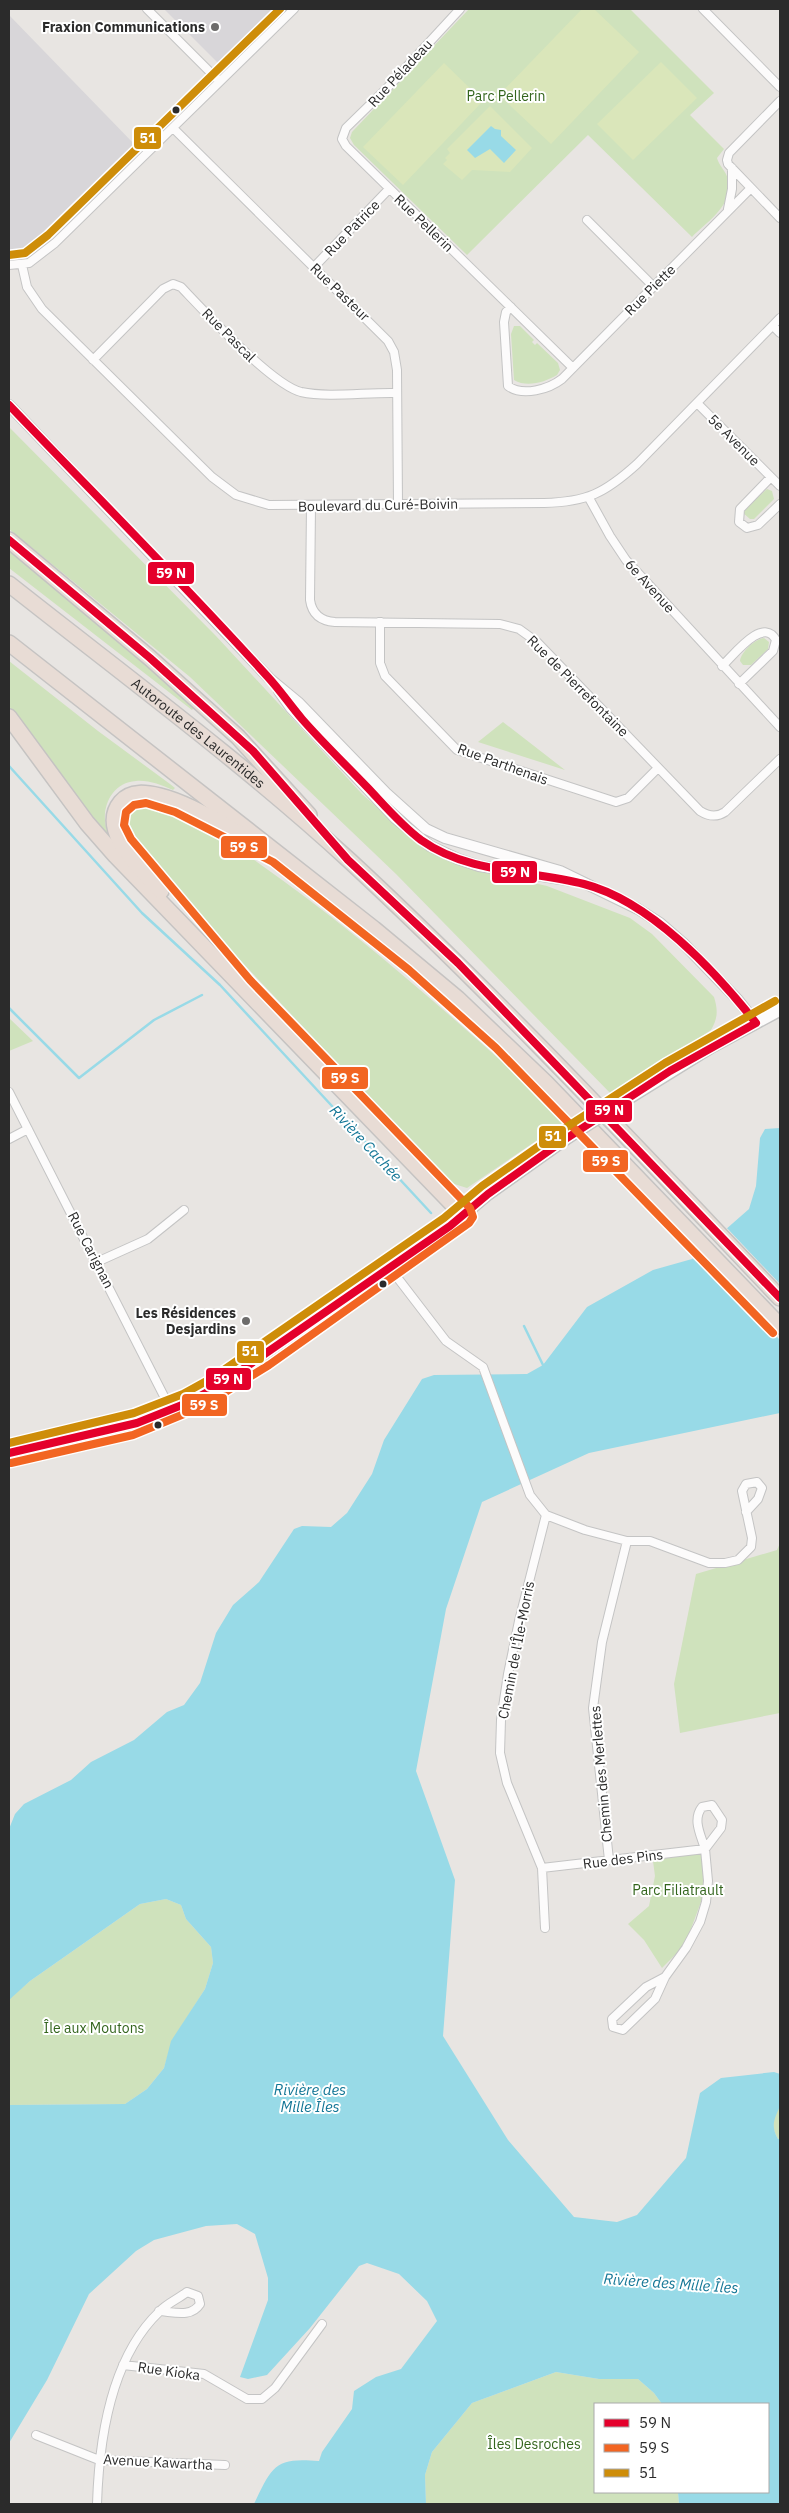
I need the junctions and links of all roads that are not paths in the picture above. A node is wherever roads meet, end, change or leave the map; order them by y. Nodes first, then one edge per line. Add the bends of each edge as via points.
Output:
1 (147, 9) edge
2 (294, 9) edge
3 (460, 9) edge
4 (703, 9) edge
5 (219, 81) junction
6 (780, 86) edge
7 (780, 101) edge
8 (173, 128) junction
9 (342, 136) joint
10 (732, 168) junction
11 (751, 188) junction
12 (389, 189) junction
13 (728, 211) junction
14 (780, 218) edge
15 (587, 220) dead end
16 (9, 265) edge
17 (22, 265) junction
18 (314, 267) junction
19 (654, 287) junction
20 (511, 307) junction
21 (780, 318) edge
22 (773, 326) junction
23 (780, 333) edge
24 (93, 360) junction
25 (573, 368) junction
26 (396, 393) junction
27 (697, 403) junction
28 (9, 405) edge
29 (771, 478) junction
30 (780, 486) edge
31 (589, 498) junction
32 (780, 504) edge
33 (398, 505) junction
34 (311, 506) junction
35 (9, 540) edge
36 (9, 584) edge
37 (380, 622) junction
38 (9, 644) edge
39 (722, 666) junction
40 (269, 678) junction
41 (739, 684) junction
42 (9, 717) edge
43 (780, 727) edge
44 (780, 759) edge
45 (658, 768) junction
46 (278, 854) junction
47 (348, 860) junction
48 (584, 883) junction
49 (243, 987) junction
50 (780, 1010) edge
51 (756, 1023) junction
52 (9, 1092) edge
53 (28, 1129) junction
54 (9, 1139) edge
55 (184, 1210) dead end
56 (463, 1215) junction
57 (98, 1262) junction
58 (390, 1268) junction
59 (780, 1298) edge
60 (780, 1326) edge
61 (171, 1410) junction
62 (9, 1454) edge
63 (746, 1512) dead end
64 (546, 1516) junction
65 (627, 1541) junction
66 (705, 1849) junction
67 (609, 1860) junction
68 (542, 1868) junction
69 (545, 1928) dead end
70 (665, 1977) junction
71 (160, 2311) junction
72 (322, 2324) dead end
73 (123, 2365) junction
74 (36, 2435) dead end
75 (99, 2460) junction
76 (224, 2465) dead end
77 (97, 2504) edge

1 - 5 street
2 - 5 street
3 - 9 street, Rue Péladeau via 346,128
4 - 6 street
5 - 8 street
7 - 10 street via 729,153 727,160
8 - 17 street via 55,243 33,261
8 - 18 street, Rue Pasteur
9 - 12 street, Rue Pellerin via 346,146
10 - 11 street
10 - 13 street
11 - 13 street, Rue Piette
11 - 14 street
12 - 18 street, Rue Patrice
12 - 20 street, Rue Pellerin
13 - 19 street, Rue Piette
15 - 19 street
16 - 17 street
17 - 24 street, Boulevard du Curé-Boivin via 30,293 49,317
18 - 26 street, Rue Pasteur via 388,341 396,365
19 - 25 street, Rue Piette
20 - 25 street, Rue Pellerin
20 - 25 street via 504,322 508,386 521,391 547,388
21 - 22 street, Boulevard du Curé-Boivin
22 - 23 street
22 - 27 street, Boulevard du Curé-Boivin
24 - 26 street, Rue Pascal via 163,288 173,284 181,286 268,374 290,388 308,393
24 - 34 street, Boulevard du Curé-Boivin via 230,491 269,505
26 - 33 street, Rue Pasteur
27 - 29 street, 5e Avenue
27 - 31 street, Boulevard du Curé-Boivin via 625,475 604,492
28 - 40 street
29 - 30 street, 5e Avenue
29 - 32 street, 5e Avenue via 740,509 739,522 747,528 755,527
31 - 33 street, Boulevard du Curé-Boivin via 544,503
31 - 39 street, 6e Avenue via 619,551
33 - 34 street, Boulevard du Curé-Boivin
34 - 37 street, Rue de Pierrefontaine via 312,609 320,618 329,621
35 - 47 highway via 238,736
36 - 47 highway, Autoroute des Laurentides via 228,756
37 - 45 street, Rue de Pierrefontaine via 500,624 526,633
37 - 45 street, Rue Parthenais via 380,663 385,676 458,750 616,802 628,798
38 - 46 highway
39 - 41 street, 6e Avenue
39 - 41 street via 758,633 768,632 775,637 775,649
40 - 48 street via 298,702 396,803 426,829 445,838 560,871
40 - 48 street via 291,708 391,814 430,846 484,867
41 - 43 street, 6e Avenue
42 - 49 highway via 101,840
44 - 45 street, Rue de Pierrefontaine via 718,816 700,811
46 - 49 highway via 179,803 153,794 129,796 120,802 114,818 114,827 123,845
46 - 60 highway via 374,928 471,1011 546,1083
47 - 59 highway, Autoroute des Laurentides via 458,963
48 - 51 street via 632,906 668,930 733,994
49 - 56 highway
50 - 51 main road
51 - 56 main road, bridge via 691,1059 564,1140
52 - 53 street, Rue Carignan
53 - 54 street
53 - 57 street, Rue Carignan
55 - 57 street via 148,1239
56 - 58 main road
57 - 61 street, Rue Carignan
58 - 61 main road via 234,1376
58 - 64 street via 446,1341 479,1362 530,1494
61 - 62 main road via 123,1428
63 - 65 street via 751,1547 746,1555 724,1564 709,1563 650,1541
64 - 65 street
64 - 68 street, Chemin de l'Île-Morris via 508,1674 500,1753 508,1783
65 - 67 street, Chemin des Merlettes via 602,1642 593,1708
66 - 66 street via 697,1824 698,1813 702,1807 712,1805 722,1820 721,1828
66 - 67 street, Rue des Pins
66 - 70 street via 708,1882 700,1922
67 - 68 street, Rue des Pins
68 - 69 street, Chemin de l'Île-Morris
70 - 70 street via 655,1999 623,2030 613,2028 612,2019 646,1987
71 - 71 street via 189,2314 200,2304 198,2296 187,2292
71 - 73 street via 137,2339
72 - 73 street, Rue Kioka via 275,2388 262,2399 247,2399 204,2374
73 - 75 street via 108,2413
74 - 75 street, Avenue Kawartha
75 - 76 street, Avenue Kawartha
75 - 77 street

